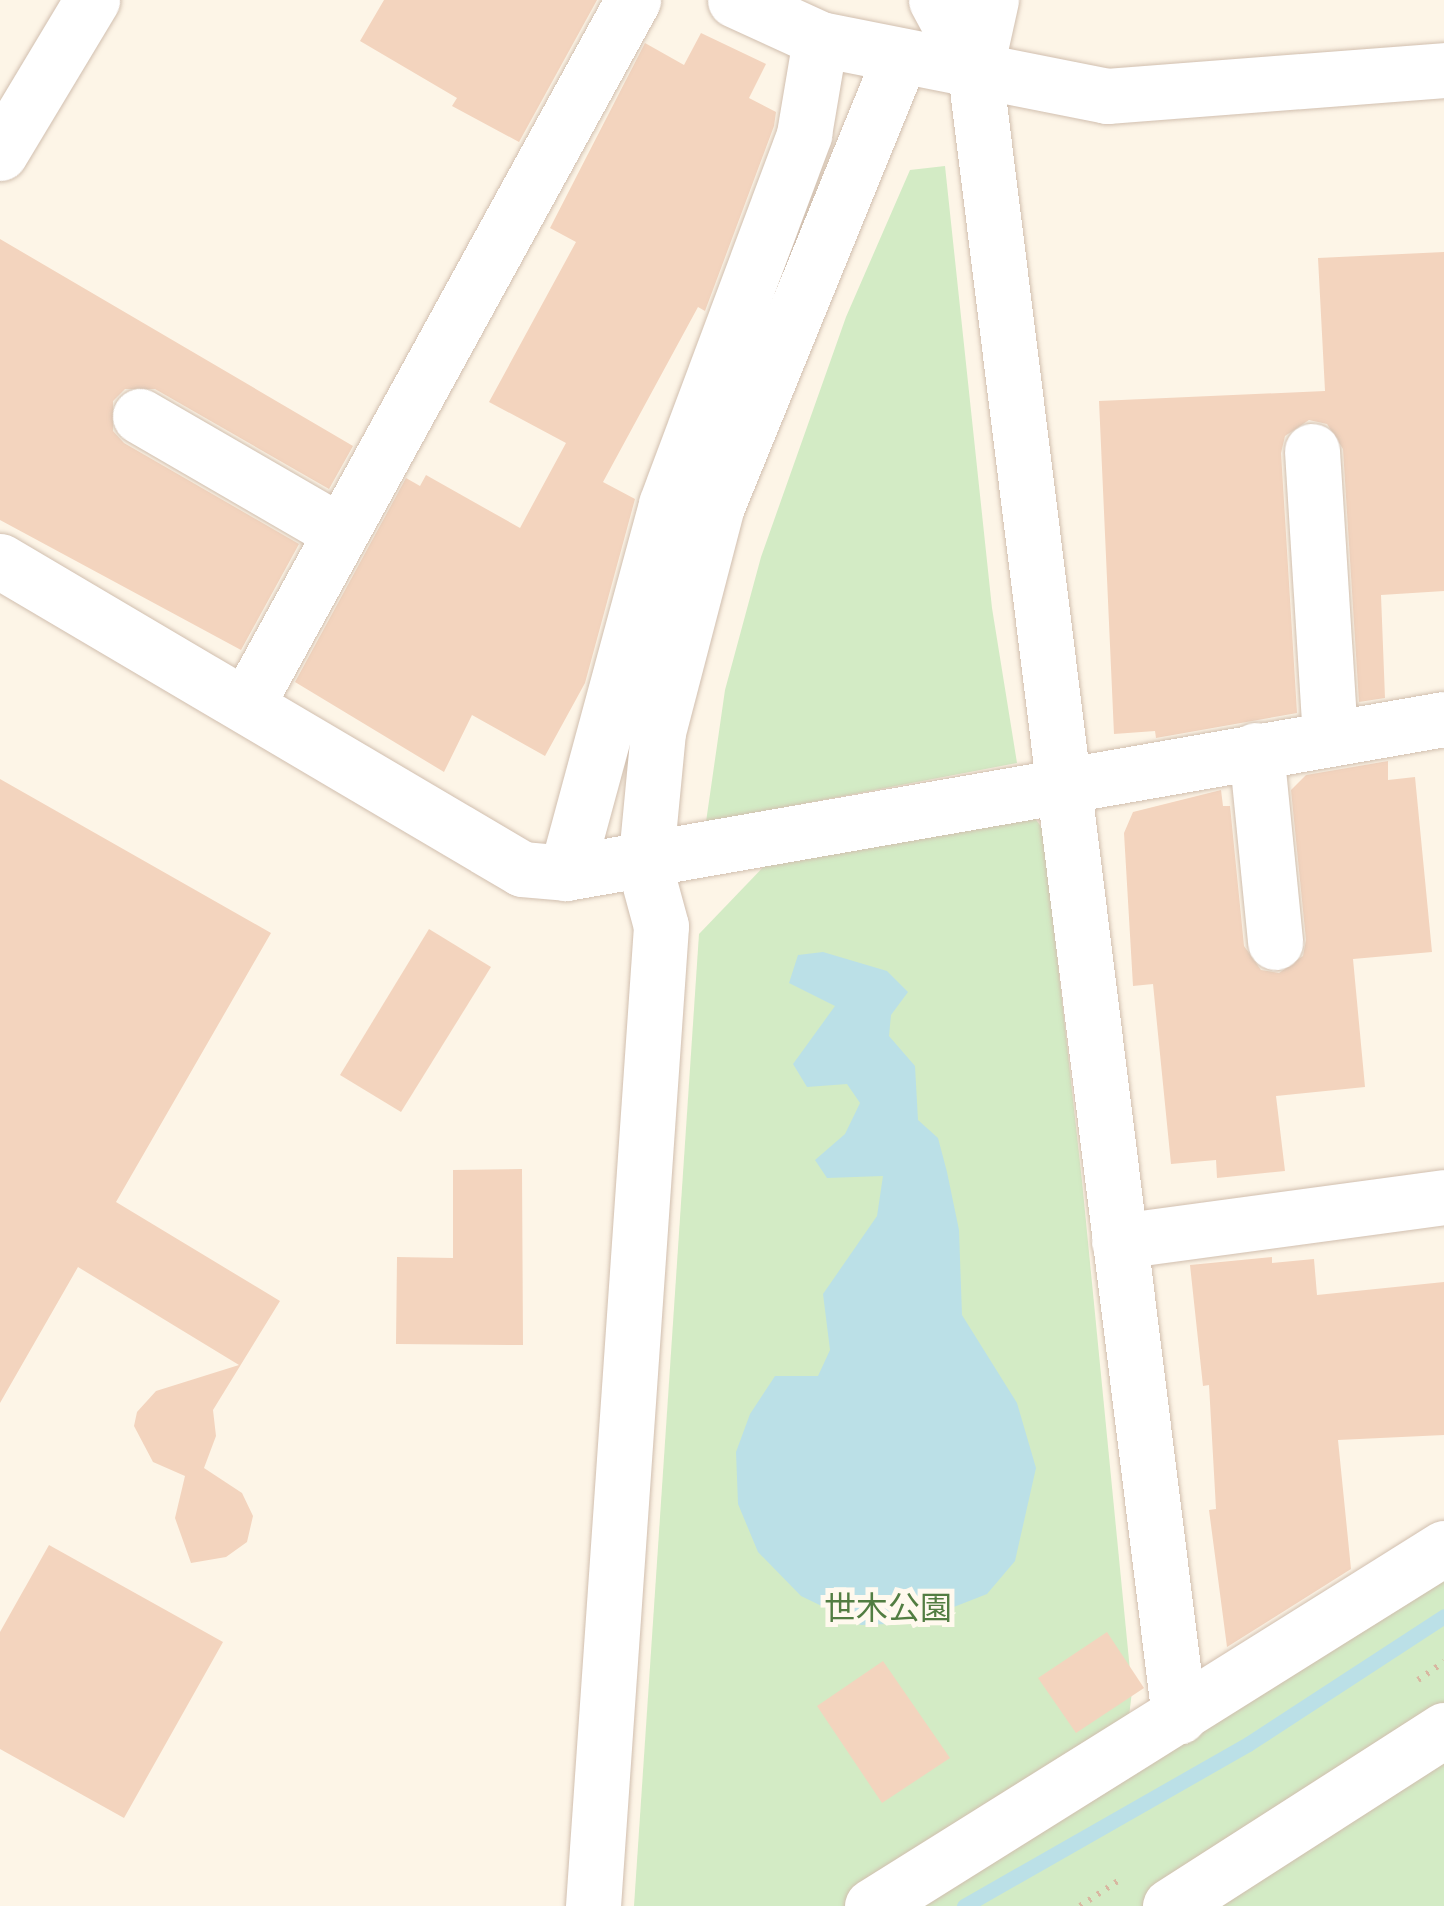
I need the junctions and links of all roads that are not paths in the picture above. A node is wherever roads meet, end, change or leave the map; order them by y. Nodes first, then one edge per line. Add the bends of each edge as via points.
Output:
1 (92, 0) edge
2 (634, 0) edge
3 (735, 0) edge
4 (936, 0) edge
5 (992, 0) edge
6 (820, 40) junction
7 (901, 56) junction
8 (1444, 70) edge
9 (975, 72) junction
10 (0, 153) edge
11 (140, 416) dead end
12 (1312, 451) dead end
13 (340, 532) junction
14 (0, 561) edge
15 (248, 702) junction
16 (1444, 718) edge
17 (1330, 738) junction
18 (1256, 750) junction
19 (1064, 784) junction
20 (646, 858) junction
21 (544, 871) junction
22 (1275, 942) dead end
23 (1444, 1198) edge
24 (1119, 1241) junction
25 (1444, 1548) edge
26 (1180, 1716) junction
27 (1444, 1730) edge
28 (593, 1906) edge
29 (872, 1906) edge
30 (1170, 1906) edge

1 - 10 street
2 - 13 street
3 - 6 street
4 - 9 street
5 - 9 street
6 - 7 street
6 - 21 street via 804,134 666,504
7 - 9 street
7 - 20 street via 717,506 658,732
8 - 9 street via 1107,96
9 - 19 street
11 - 13 street
12 - 17 street
13 - 15 street
14 - 15 street
15 - 21 street
16 - 17 street
17 - 18 street
18 - 19 street
18 - 22 street
19 - 20 street
19 - 24 street
20 - 21 street
20 - 28 street via 661,926
23 - 24 street
24 - 26 street
25 - 26 street
26 - 29 street
27 - 30 street

